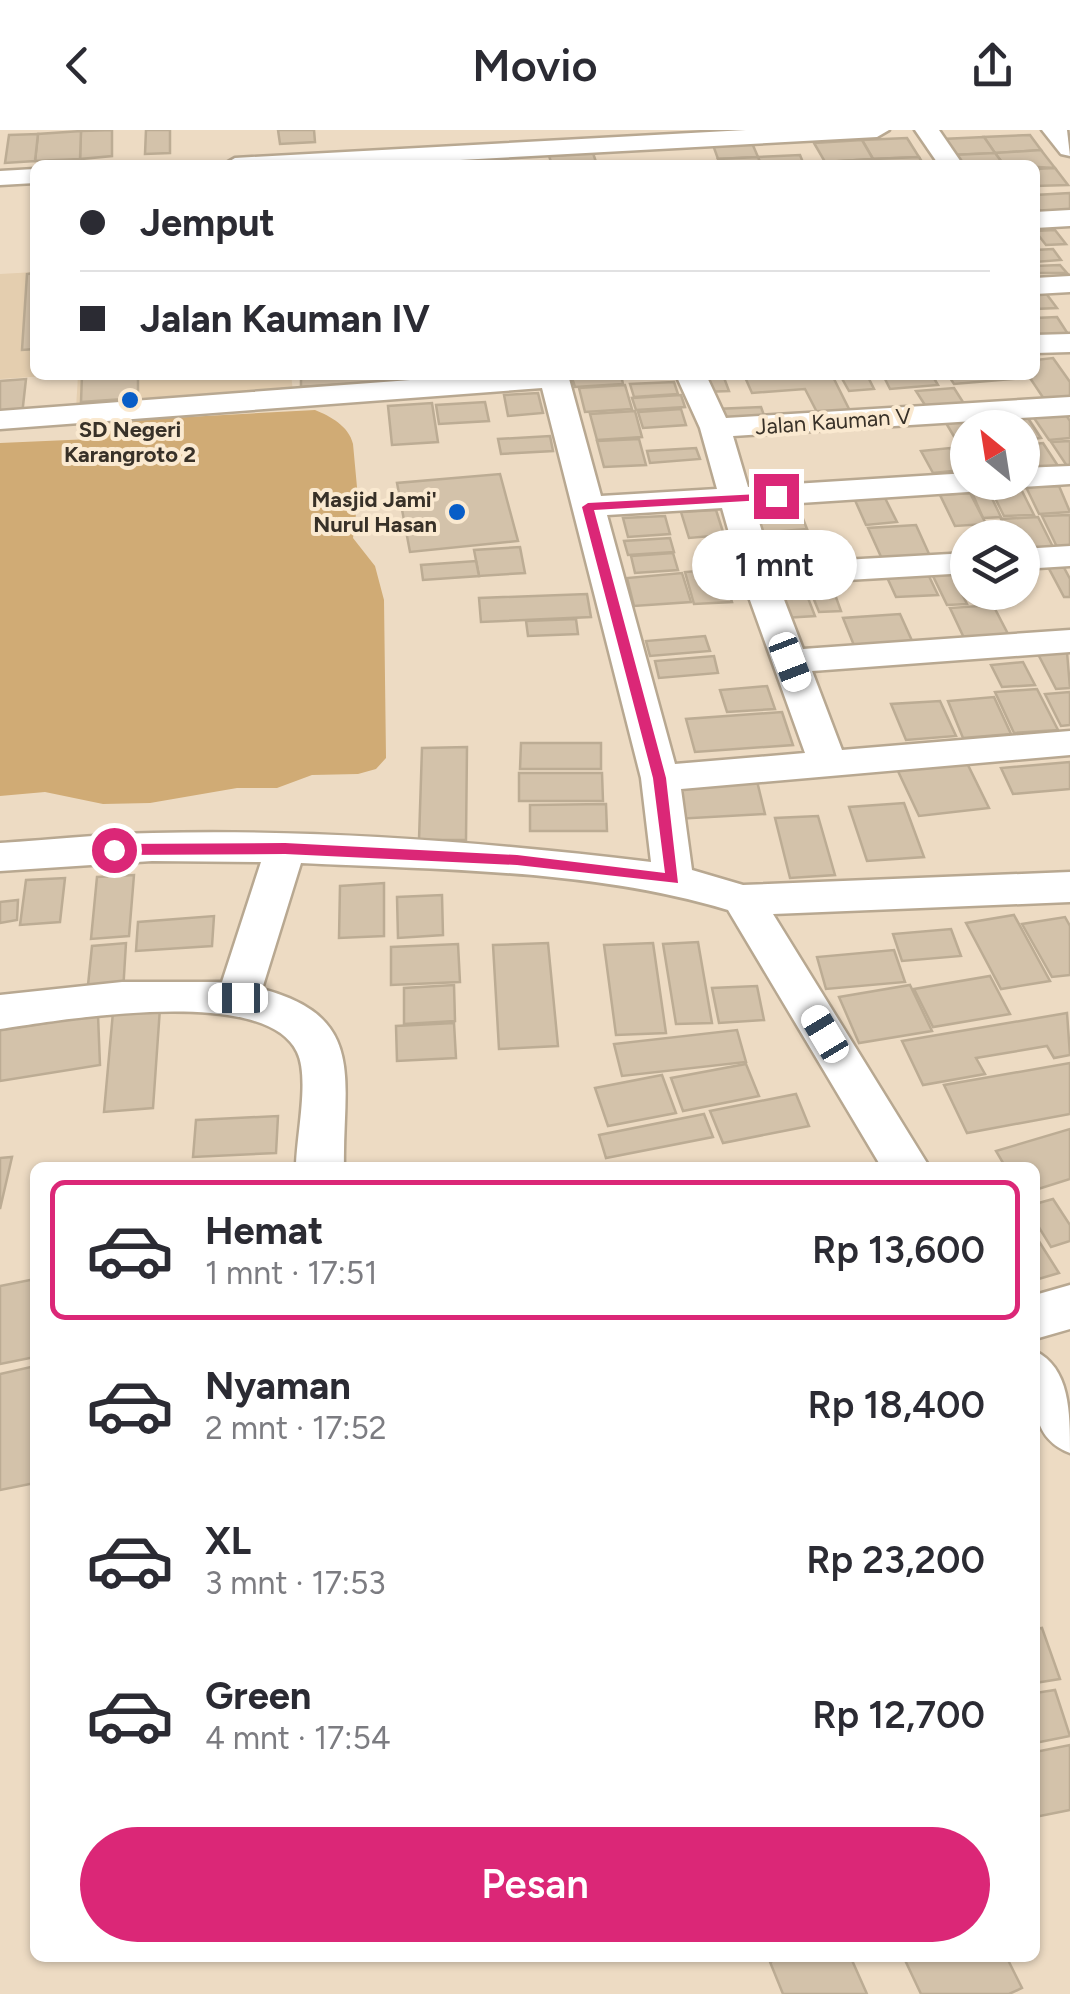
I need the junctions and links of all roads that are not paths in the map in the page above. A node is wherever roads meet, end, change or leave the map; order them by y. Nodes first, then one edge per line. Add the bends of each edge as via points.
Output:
1 (878, 130) edge
2 (926, 130) edge
3 (1054, 130) edge
4 (805, 134) junction
5 (700, 140) junction
6 (1070, 149) edge
7 (604, 155) edge
8 (496, 158) edge
9 (410, 160) edge
10 (710, 160) edge
11 (820, 160) edge
12 (947, 160) edge
13 (30, 176) edge
14 (0, 178) edge
15 (1070, 218) edge
16 (1040, 220) edge
17 (1070, 284) edge
18 (1040, 286) edge
19 (1070, 343) edge
20 (1040, 344) edge
21 (449, 380) edge
22 (555, 380) edge
23 (692, 380) edge
24 (414, 381) edge
25 (1070, 406) edge
26 (0, 420) edge
27 (715, 428) junction
28 (1070, 474) edge
29 (1040, 476) edge
30 (950, 483) edge
31 (738, 499) junction
32 (588, 507) junction
33 (1070, 556) edge
34 (1040, 558) edge
35 (950, 564) edge
36 (758, 575) junction
37 (1070, 641) edge
38 (790, 662) junction
39 (1070, 744) edge
40 (828, 763) junction
41 (660, 778) junction
42 (285, 848) junction
43 (0, 857) edge
44 (673, 880) junction
45 (1070, 886) edge
46 (744, 900) junction
47 (238, 998) junction
48 (0, 1012) edge
49 (320, 1162) edge
50 (902, 1162) edge
51 (1070, 1307) edge
52 (1040, 1315) edge
53 (1040, 1382) edge
54 (1070, 1428) edge

1 - 4 street
2 - 12 street
3 - 6 street
4 - 5 street
4 - 11 street
5 - 7 street
5 - 10 street
7 - 8 street
8 - 9 street
13 - 14 street
15 - 16 street
17 - 18 street
19 - 20 street
21 - 24 street
22 - 32 street
23 - 27 street
24 - 26 street
25 - 27 street, Jalan Kauman V
27 - 31 street
28 - 29 street
30 - 31 street
31 - 32 street
31 - 36 street
32 - 41 street
33 - 34 street
35 - 36 street
36 - 38 street
37 - 38 street
38 - 40 street
39 - 40 street
40 - 41 street
41 - 44 street
42 - 43 street via 152,847
42 - 44 street via 517,860
42 - 47 street
44 - 46 street
45 - 46 street
46 - 50 street
47 - 48 street via 142,998
47 - 49 street via 294,1017 318,1046
51 - 52 street
53 - 54 street

